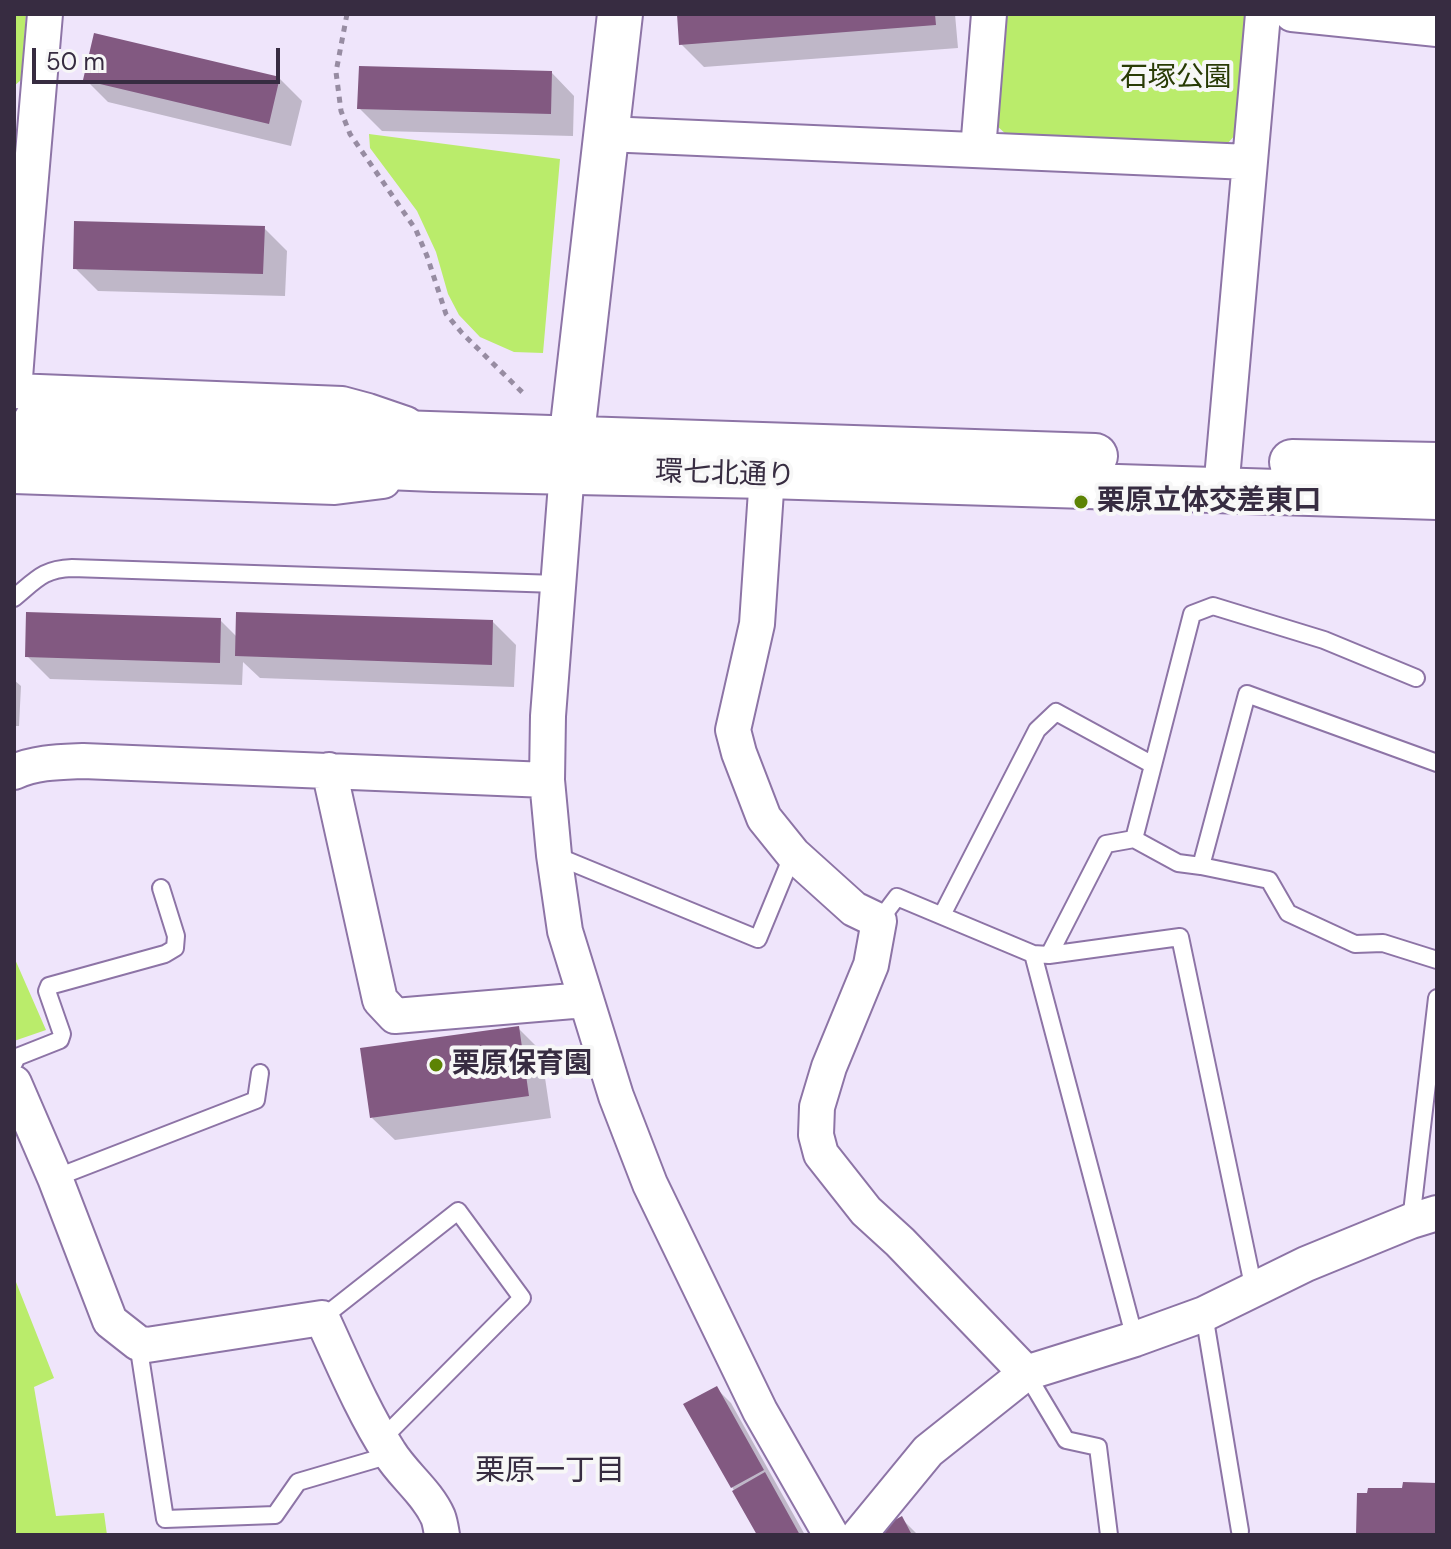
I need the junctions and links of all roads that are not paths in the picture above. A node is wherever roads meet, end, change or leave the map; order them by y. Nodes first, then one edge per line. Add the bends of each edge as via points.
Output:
1 (45, 14) edge
2 (620, 14) edge
3 (989, 14) edge
4 (1263, 14) edge
5 (1292, 14) edge
6 (1437, 29) edge
7 (26, 108) edge
8 (606, 134) junction
9 (978, 150) junction
10 (1249, 162) junction
11 (14, 391) edge
12 (14, 421) edge
13 (14, 451) edge
14 (434, 452) junction
15 (569, 455) junction
16 (1437, 465) edge
17 (1222, 475) junction
18 (14, 476) edge
19 (767, 476) junction
20 (1437, 497) edge
21 (557, 584) junction
22 (14, 598) edge
23 (1416, 678) dead end
24 (1437, 763) edge
25 (1153, 765) junction
26 (329, 770) junction
27 (14, 772) edge
28 (547, 780) junction
29 (1134, 839) junction
30 (793, 854) junction
31 (554, 855) junction
32 (1201, 866) junction
33 (161, 888) dead end
34 (942, 915) junction
35 (879, 921) junction
36 (1041, 954) junction
37 (1437, 960) edge
38 (1437, 998) edge
39 (585, 1000) junction
40 (14, 1063) edge
41 (260, 1073) dead end
42 (14, 1083) edge
43 (55, 1178) junction
44 (1424, 1217) edge
45 (1254, 1290) junction
46 (1204, 1314) junction
47 (322, 1318) junction
48 (1135, 1339) junction
49 (138, 1343) junction
50 (1026, 1373) junction
51 (386, 1448) junction
52 (1240, 1531) dead end
53 (442, 1535) edge
54 (831, 1535) edge
55 (859, 1535) edge
56 (1109, 1535) edge

1 - 7 street
2 - 8 street
3 - 9 street
4 - 10 street
5 - 6 street
7 - 11 street via 25,247
8 - 9 street
8 - 15 street
9 - 10 street
10 - 17 street
11 - 14 street via 342,404 368,411
12 - 14 street, 環七北通り
13 - 14 street, 環七北通り
14 - 15 street, 環七北通り
14 - 18 street via 395,479 335,487
15 - 17 street, 環七北通り
15 - 19 street, 環七北通り
15 - 21 street
16 - 17 street, 環七北通り
17 - 19 street, 環七北通り
17 - 20 street, 環七北通り
19 - 30 street via 757,624 733,730 764,818
21 - 22 lane via 64,568 44,573
21 - 28 street
23 - 25 lane via 1324,640 1213,606 1192,614
24 - 32 lane via 1247,694
25 - 29 lane
25 - 34 lane via 1056,712 1037,730
26 - 27 street via 83,761 51,762
26 - 28 street
26 - 39 street via 380,1000 395,1016
28 - 31 street
29 - 32 lane via 1178,863
29 - 36 lane via 1106,844
30 - 31 lane via 758,939
30 - 35 street via 854,909
31 - 39 street via 565,931
32 - 37 lane via 1269,880 1288,913 1355,944 1383,943
33 - 40 lane via 175,948 49,986 60,1040 17,1057
34 - 35 lane via 897,897
34 - 36 lane
35 - 50 street via 871,965 817,1107 821,1154 866,1211
36 - 45 lane via 1180,937
36 - 48 lane
38 - 44 lane
39 - 54 street via 650,1184 760,1411
41 - 43 lane via 256,1100
42 - 43 street
43 - 49 street via 110,1321
44 - 45 street
45 - 46 street
46 - 48 street
46 - 52 lane
47 - 49 street
47 - 51 street
47 - 51 lane via 458,1211 522,1298
48 - 50 street
49 - 51 lane via 165,1519 275,1515 298,1482
50 - 55 street via 928,1451
50 - 56 lane via 1066,1440 1098,1447
51 - 53 street via 438,1516

